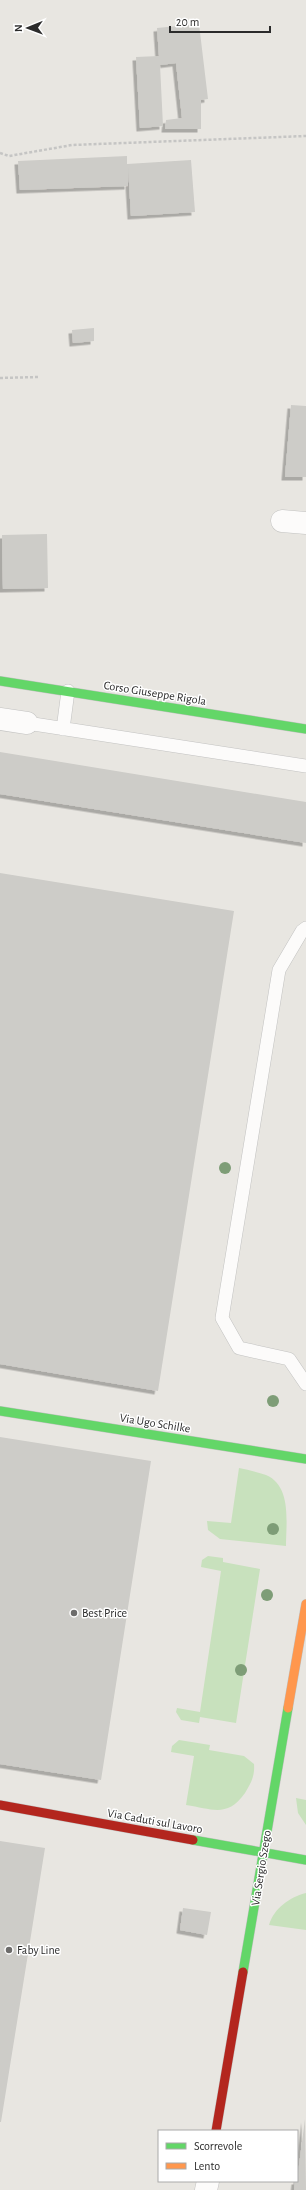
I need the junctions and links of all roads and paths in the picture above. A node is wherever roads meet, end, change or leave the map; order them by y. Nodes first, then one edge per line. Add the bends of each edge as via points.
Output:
1 (306, 136) edge
2 (0, 153) edge
3 (38, 377) dead end
4 (0, 378) edge
5 (282, 521) dead end
6 (306, 523) edge
7 (0, 680) edge
8 (68, 691) junction
9 (0, 719) edge
10 (27, 723) joint
11 (63, 729) junction
12 (306, 729) edge
13 (306, 766) edge
14 (306, 928) edge
15 (306, 1384) edge
16 (0, 1411) edge
17 (306, 1459) edge
18 (306, 1604) edge
19 (0, 1805) edge
20 (264, 1853) junction
21 (306, 1860) edge
22 (216, 2130) edge

1 - 2 path via 72,145 9,156
3 - 4 path
5 - 6 street
7 - 8 street, Corso Giuseppe Rigola
8 - 11 lane
8 - 12 street, Corso Giuseppe Rigola
9 - 10 street
10 - 11 lane
11 - 13 lane
14 - 15 lane via 279,970 222,1318 239,1348 290,1359
16 - 17 street, Via Ugo Schilke
18 - 20 street, Via Sergio Szego
19 - 20 street, Via Caduti sul Lavoro
20 - 21 street, Via Caduti sul Lavoro
20 - 22 street, Via Sergio Szego

